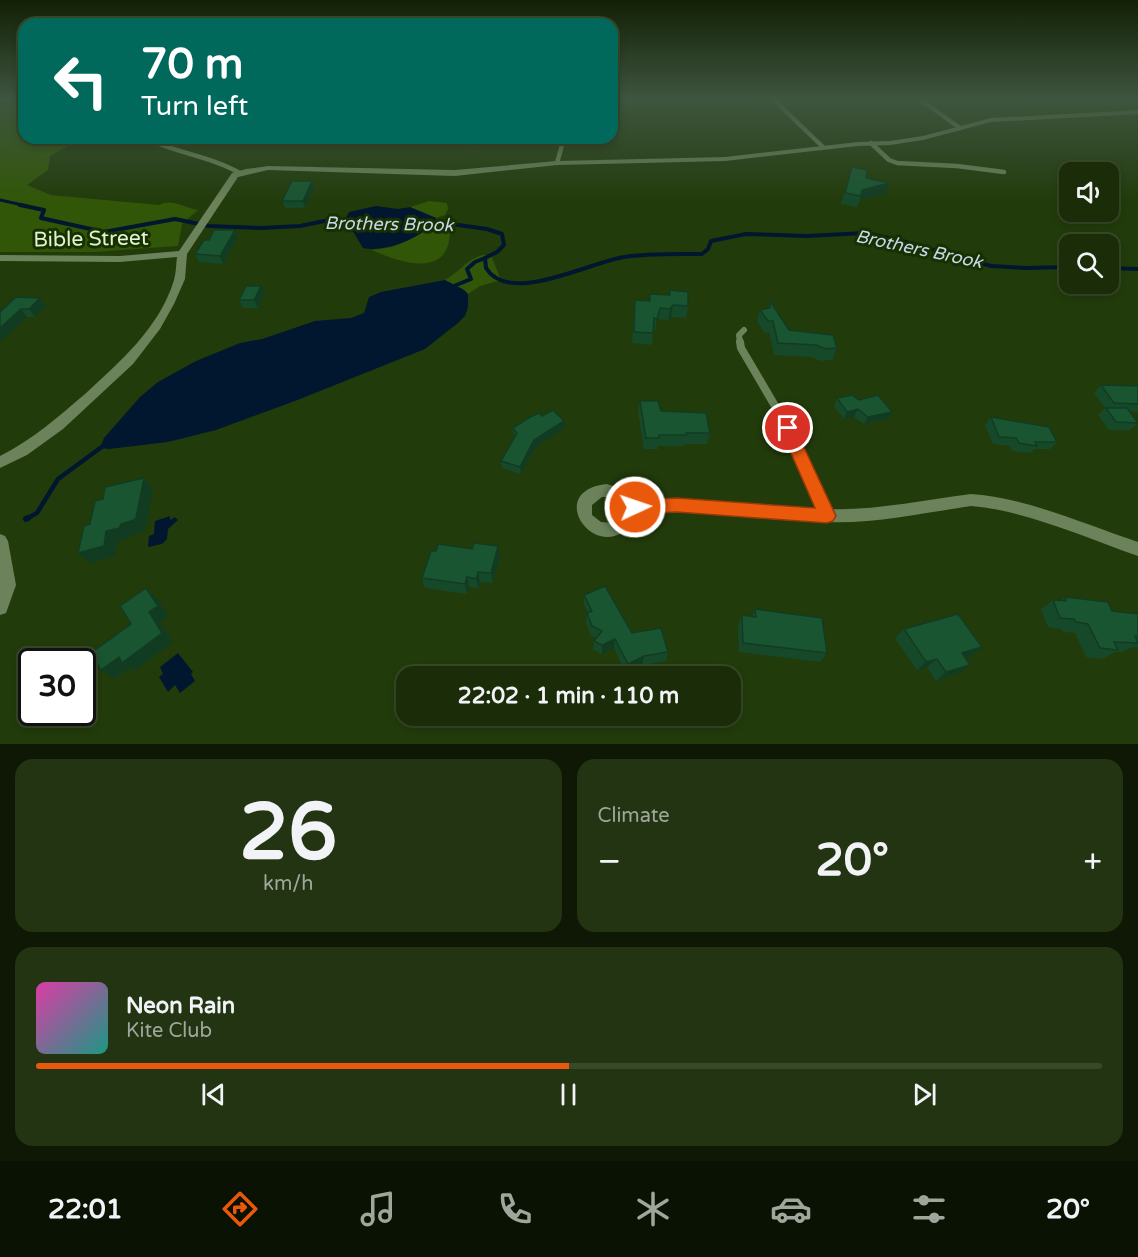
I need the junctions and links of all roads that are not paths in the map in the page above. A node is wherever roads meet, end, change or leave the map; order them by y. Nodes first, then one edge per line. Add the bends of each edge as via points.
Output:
1 (809, 133) edge
2 (943, 133) edge
3 (872, 143) junction
4 (158, 144) edge
5 (562, 144) edge
6 (824, 147) junction
7 (557, 163) junction
8 (1004, 172) dead end
9 (240, 173) junction
10 (182, 254) junction
11 (0, 258) edge
12 (744, 330) dead end
13 (0, 462) edge
14 (635, 507) dead end
15 (827, 516) junction
16 (0, 541) edge
17 (1138, 549) edge
18 (0, 607) edge

1 - 6 lane
2 - 3 street
3 - 6 street
3 - 8 lane via 897,163
4 - 9 lane via 212,159
5 - 7 lane
6 - 7 street via 726,159
7 - 9 street via 455,172 268,168
9 - 10 street
10 - 11 street, Bible Street via 120,259
10 - 13 street via 180,279 172,298 129,361 58,425
12 - 15 lane via 739,335 741,348 788,428
14 - 15 street via 677,505
15 - 17 street via 987,501
16 - 18 street via 8,585

